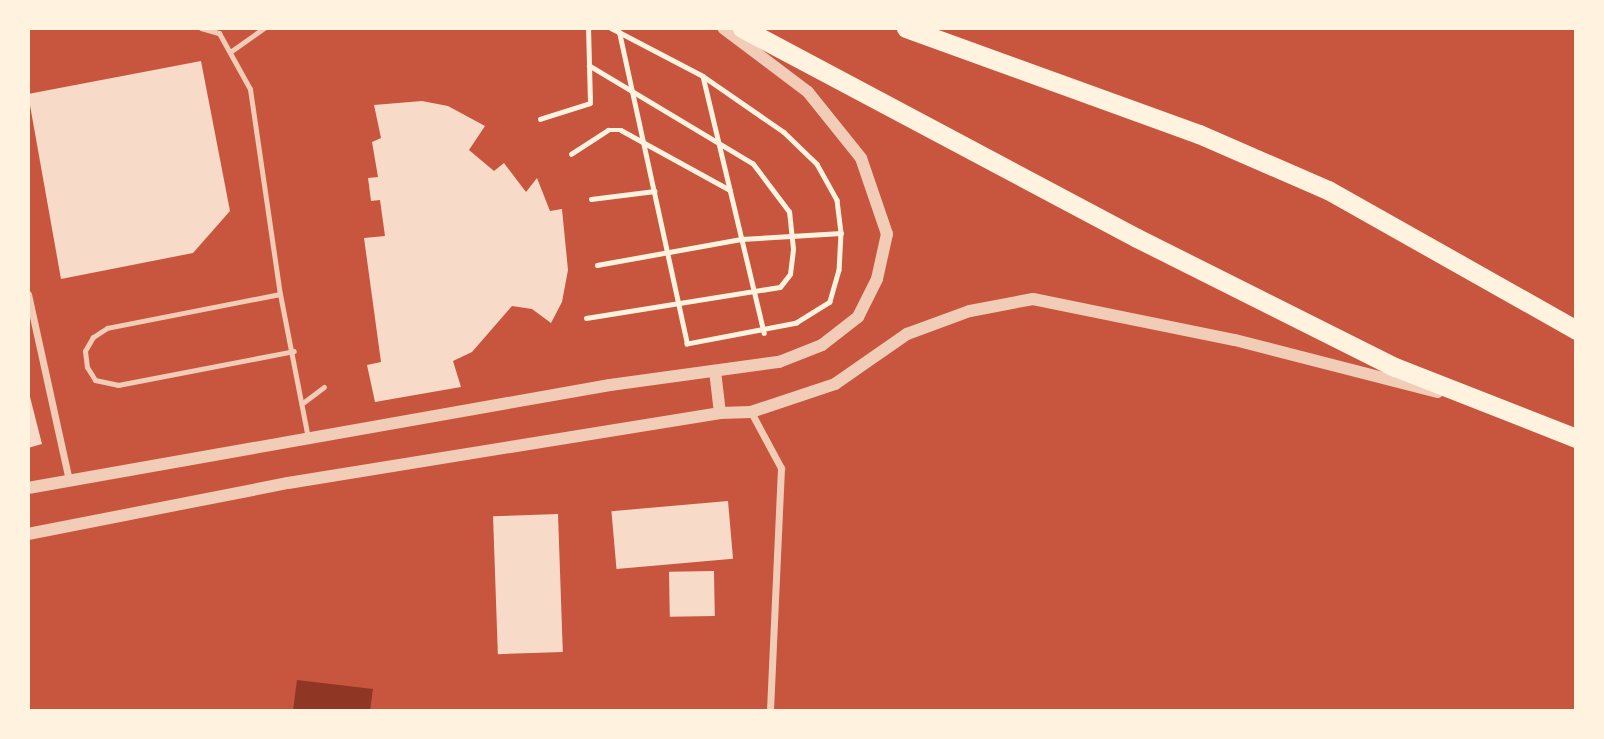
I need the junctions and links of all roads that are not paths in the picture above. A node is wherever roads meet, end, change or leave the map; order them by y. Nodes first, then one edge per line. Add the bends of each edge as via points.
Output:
1 (201, 28) edge
2 (264, 28) edge
3 (723, 28) edge
4 (742, 28) edge
5 (906, 28) edge
6 (230, 52) junction
7 (28, 294) edge
8 (280, 294) junction
9 (1576, 330) edge
10 (294, 351) junction
11 (715, 371) junction
12 (324, 387) dead end
13 (304, 402) junction
14 (1501, 408) junction
15 (720, 412) junction
16 (751, 412) junction
17 (308, 438) junction
18 (1576, 438) edge
19 (69, 481) junction
20 (28, 488) edge
21 (28, 534) edge
22 (771, 711) edge

1 - 6 lane via 219,33
2 - 6 lane
3 - 11 street via 808,92 861,158 887,234 877,279 858,317 822,345 779,362
4 - 14 highway via 1161,250 1395,367
5 - 9 highway via 1199,134 1328,190
6 - 8 lane via 250,89
7 - 19 street
8 - 10 lane
8 - 10 lane via 107,328 93,337 85,351 88,367 95,380 117,385
10 - 13 lane
11 - 15 street
11 - 17 street
12 - 13 lane
13 - 17 lane
14 - 16 street via 1235,340 1033,299 970,311 907,334 835,384
14 - 18 highway
15 - 16 street
15 - 21 street via 288,483
16 - 22 street via 781,468
17 - 19 street
19 - 20 street

